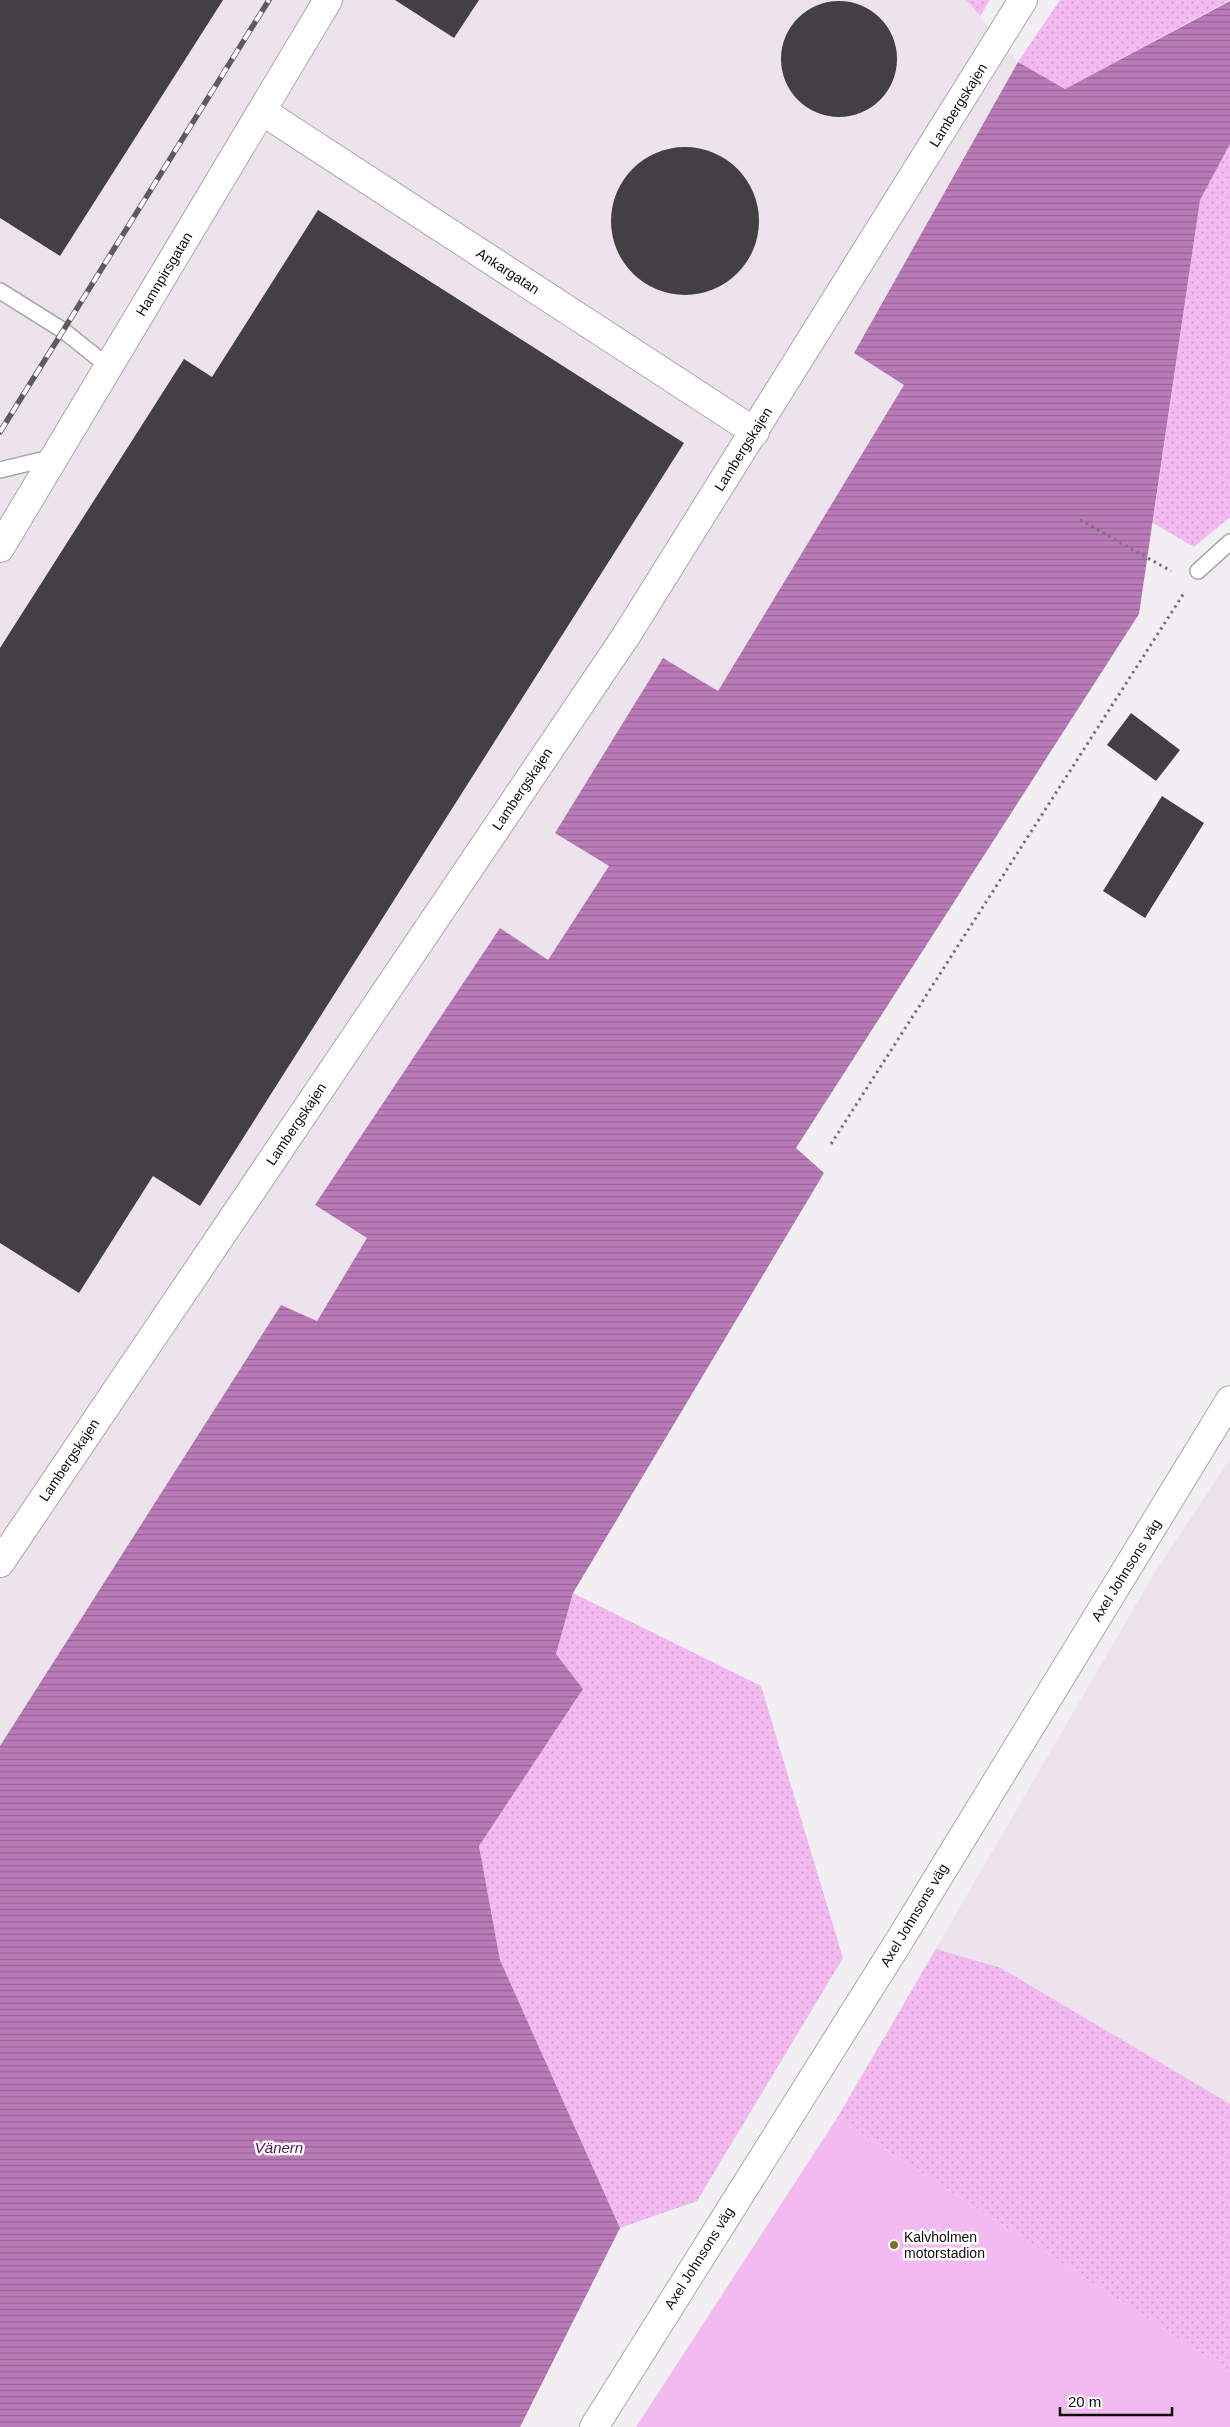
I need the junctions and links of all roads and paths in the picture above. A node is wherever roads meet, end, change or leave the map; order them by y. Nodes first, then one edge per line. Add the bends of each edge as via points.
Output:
1 (328, 0) edge
2 (1023, 0) edge
3 (262, 110) junction
4 (0, 291) edge
5 (108, 367) junction
6 (755, 432) junction
7 (54, 457) junction
8 (0, 470) edge
9 (1080, 520) dead end
10 (1230, 542) edge
11 (0, 548) edge
12 (1194, 577) junction
13 (831, 1144) dead end
14 (1230, 1400) edge
15 (0, 1563) edge
16 (594, 2427) edge

1 - 3 street, Hamnpirsgatan
2 - 6 street, Lambergskajen
3 - 5 street, Hamnpirsgatan
3 - 6 street, Ankargatan
4 - 5 lane via 64,331
5 - 7 street, Hamnpirsgatan
6 - 15 street, Lambergskajen via 626,636
7 - 8 lane
7 - 11 street, Hamnpirsgatan
9 - 12 path
10 - 12 lane
12 - 13 path
14 - 16 street, Axel Johnsons väg via 901,1938

